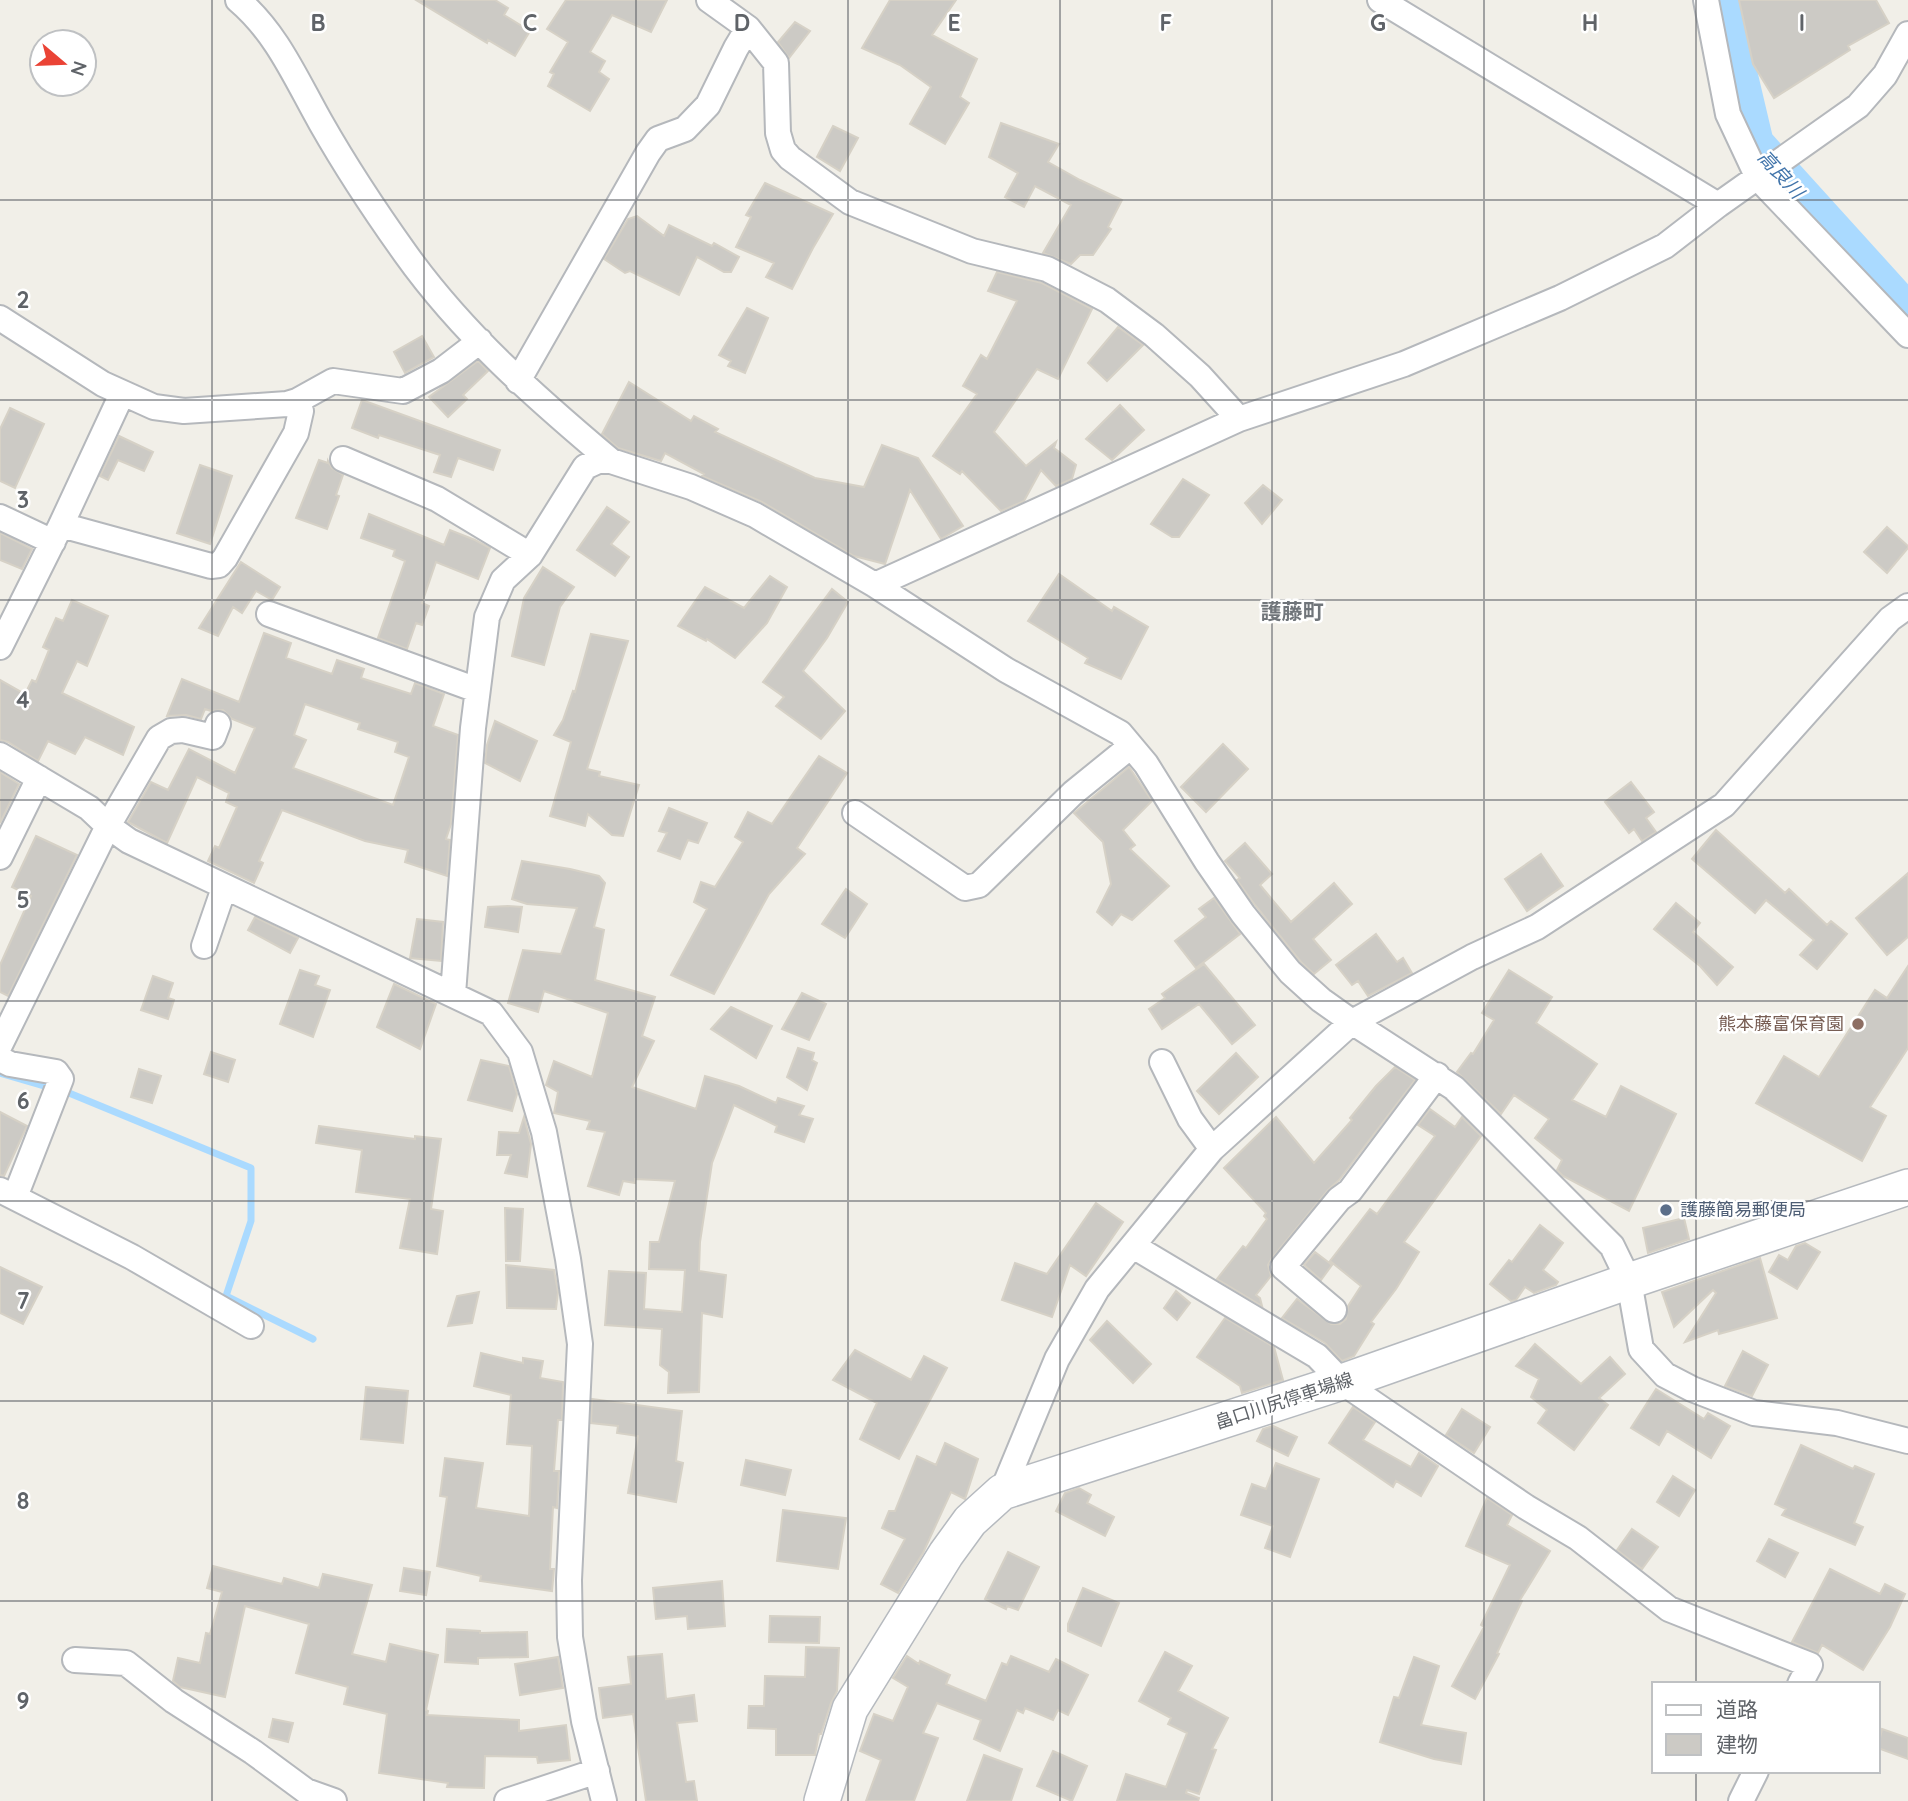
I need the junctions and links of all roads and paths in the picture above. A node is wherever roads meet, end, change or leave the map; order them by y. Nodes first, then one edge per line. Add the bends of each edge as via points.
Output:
1 (238, 0) edge
2 (709, 0) edge
3 (1380, 0) edge
4 (1706, 0) edge
5 (748, 28) junction
6 (1908, 34) edge
7 (1758, 178) junction
8 (1718, 205) junction
9 (0, 318) edge
10 (1908, 335) edge
11 (480, 341) junction
12 (517, 381) junction
13 (122, 394) junction
14 (297, 401) junction
15 (1238, 419) junction
16 (343, 459) dead end
17 (611, 461) junction
18 (0, 517) edge
19 (57, 533) junction
20 (530, 555) junction
21 (875, 585) junction
22 (1908, 606) edge
23 (270, 614) dead end
24 (0, 647) edge
25 (477, 690) junction
26 (218, 724) dead end
27 (1131, 746) junction
28 (0, 755) edge
29 (39, 778) junction
30 (855, 813) dead end
31 (108, 826) junction
32 (0, 857) edge
33 (223, 888) junction
34 (204, 946) dead end
35 (453, 994) junction
36 (1352, 1022) junction
37 (0, 1045) edge
38 (0, 1059) edge
39 (1162, 1062) dead end
40 (1437, 1075) junction
41 (1212, 1149) junction
42 (1908, 1187) edge
43 (8, 1194) edge
44 (1133, 1246) junction
45 (1629, 1281) junction
46 (1334, 1310) dead end
47 (251, 1326) dead end
48 (1342, 1382) junction
49 (1908, 1441) edge
50 (1002, 1492) junction
51 (75, 1660) dead end
52 (1801, 1682) edge
53 (597, 1771) junction
54 (1755, 1773) edge
55 (334, 1801) edge
56 (507, 1801) edge
57 (604, 1801) edge
58 (822, 1801) edge
59 (1741, 1801) edge

1 - 11 street via 281,49 322,125 406,254
2 - 5 street
3 - 8 street
4 - 7 street via 1728,114
5 - 12 street via 708,105 685,129 658,139 648,153
5 - 15 street via 776,63 778,133 790,158 850,202 972,251 1046,269 1107,300 1200,376
6 - 7 street via 1885,75 1858,106
7 - 8 street
7 - 10 street
8 - 15 street via 1665,246 1560,298 1404,364
9 - 13 street
11 - 12 street
11 - 14 street via 441,372 402,391 333,381
12 - 17 street
13 - 14 street via 154,407 184,411
13 - 19 street
14 - 19 street via 301,411 296,433 219,565
15 - 21 street
16 - 20 street via 437,499
17 - 20 street via 585,467
17 - 21 street via 691,486 755,515
18 - 19 street
19 - 24 street
20 - 25 street via 503,580 494,598
21 - 27 street via 1006,670 1120,733
22 - 36 street via 1890,620 1724,805 1537,927
23 - 25 street
25 - 35 street
26 - 31 street via 213,737 183,730 159,737
27 - 30 street via 971,888
27 - 36 street via 1243,914 1290,972
28 - 29 street
29 - 31 street via 89,808
29 - 32 street
31 - 33 street
31 - 37 street
33 - 34 street
33 - 35 street
35 - 53 street via 491,1013 520,1052 544,1132 568,1259 580,1344 570,1637
36 - 40 street
36 - 41 street
38 - 43 street via 56,1072 61,1079
39 - 41 street via 1189,1119
40 - 45 street via 1612,1246
40 - 46 street via 1350,1191 1283,1268
41 - 44 street
42 - 45 main road, 畠口川尻停車場線
43 - 47 street via 132,1257
44 - 48 street via 1317,1356
44 - 50 street via 1097,1289 1056,1359
45 - 48 main road, 畠口川尻停車場線
45 - 49 street via 1641,1349 1665,1375 1755,1413 1836,1423
48 - 50 main road, 畠口川尻停車場線
48 - 52 street via 1578,1538 1669,1609 1810,1665
50 - 58 main road, 畠口川尻停車場線 via 970,1521 946,1554 850,1709
51 - 55 street via 125,1662 306,1791
53 - 56 street
53 - 57 street
54 - 59 street

